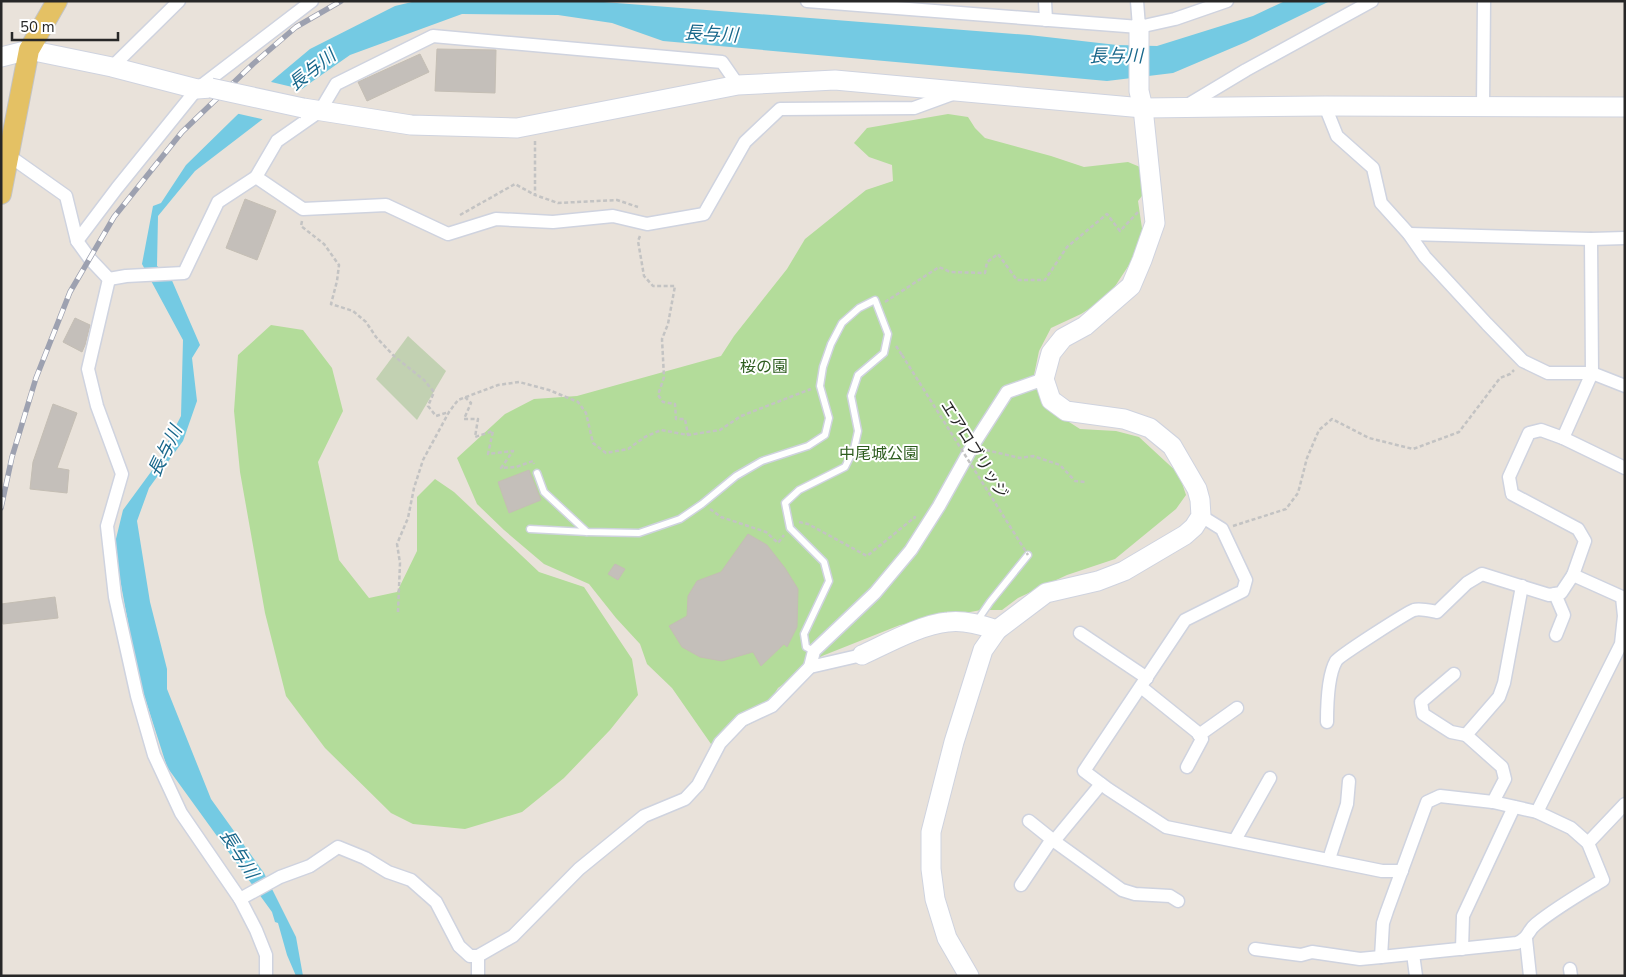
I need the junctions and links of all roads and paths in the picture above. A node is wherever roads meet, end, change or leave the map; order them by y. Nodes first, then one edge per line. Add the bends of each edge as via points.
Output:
1 (57, 1) edge
2 (179, 1) edge
3 (312, 1) edge
4 (807, 1) edge
5 (1045, 1) edge
6 (1137, 1) edge
7 (1227, 1) edge
8 (1372, 1) edge
9 (1484, 1) edge
10 (827, 2) edge
11 (1046, 20) junction
12 (1139, 27) junction
13 (29, 50) junction
14 (1, 57) edge
15 (112, 68) junction
16 (738, 85) junction
17 (204, 88) junction
18 (959, 92) junction
19 (1141, 99) junction
20 (1325, 106) junction
21 (1483, 106) junction
22 (1183, 107) junction
23 (1625, 107) edge
24 (311, 110) junction
25 (535, 124) junction
26 (6, 159) edge
27 (256, 177) junction
28 (1, 194) edge
29 (535, 195) junction
30 (1152, 201) junction
31 (303, 209) junction
32 (645, 209) dead end
33 (460, 215) dead end
34 (647, 224) junction
35 (1409, 234) junction
36 (1625, 238) edge
37 (1591, 239) junction
38 (77, 241) junction
39 (108, 279) junction
40 (877, 307) junction
41 (902, 355) dead end
42 (1523, 361) junction
43 (1592, 373) junction
44 (1044, 379) junction
45 (820, 386) junction
46 (1625, 386) edge
47 (465, 397) junction
48 (449, 412) junction
49 (688, 435) junction
50 (1563, 438) junction
51 (973, 445) junction
52 (516, 468) dead end
53 (1625, 468) edge
54 (537, 473) dead end
55 (1085, 482) dead end
56 (702, 504) junction
57 (1200, 516) junction
58 (790, 528) junction
59 (530, 529) dead end
60 (1222, 529) junction
61 (587, 532) junction
62 (918, 538) junction
63 (1028, 555) joint
64 (1573, 575) junction
65 (1522, 586) junction
66 (1554, 594) junction
67 (398, 612) dead end
68 (975, 624) junction
69 (997, 630) junction
70 (1080, 634) dead end
71 (1556, 636) dead end
72 (814, 651) junction
73 (862, 655) joint
74 (810, 667) junction
75 (1454, 674) dead end
76 (1144, 683) junction
77 (1237, 708) dead end
78 (1327, 722) dead end
79 (1199, 735) junction
80 (1466, 735) junction
81 (1187, 767) dead end
82 (1270, 778) dead end
83 (1350, 781) dead end
84 (1100, 784) junction
85 (1493, 802) junction
86 (1625, 804) edge
87 (1514, 807) junction
88 (1537, 812) junction
89 (1029, 821) dead end
90 (1053, 840) junction
91 (1235, 840) junction
92 (1588, 843) junction
93 (1329, 860) junction
94 (1402, 871) junction
95 (1021, 885) dead end
96 (242, 898) junction
97 (1178, 901) dead end
98 (1526, 939) junction
99 (1255, 949) dead end
100 (1462, 949) junction
101 (1413, 954) junction
102 (478, 956) junction
103 (1381, 957) junction
104 (266, 976) edge
105 (478, 976) edge
106 (969, 976) edge
107 (1416, 976) edge
108 (1530, 976) edge

1 - 13 main road
2 - 15 street
3 - 17 street
4 - 10 street
5 - 11 street
6 - 12 street
7 - 12 street via 1175,19
8 - 22 street
9 - 21 street
10 - 11 street
11 - 12 street
12 - 19 street
13 - 14 street
13 - 15 street
13 - 26 main road
15 - 17 street
16 - 18 street via 835,80
16 - 24 street via 722,62 433,36 336,84
16 - 25 street
17 - 24 street, bridge
17 - 38 street via 116,188
18 - 19 street
18 - 34 street via 914,108 780,109 745,142 704,214
19 - 22 street
19 - 30 street
20 - 21 street
20 - 22 street
20 - 35 street via 1337,136 1373,168 1381,203
21 - 23 street
24 - 25 street via 411,125 517,128
24 - 27 street via 278,141
25 - 29 path
26 - 28 main road
26 - 38 street via 66,196
27 - 31 street
27 - 39 street via 218,202 184,273
29 - 32 path via 558,203 617,200
29 - 33 path via 515,184
30 - 40 path via 1120,232 1107,214 1067,246 1045,280 1017,280 998,254 988,262 984,273 950,272 939,267
30 - 44 street via 1155,222 1131,286 1085,326 1063,338 1051,353
31 - 34 street via 386,205 448,234 496,219 553,222 613,216
31 - 48 path via 301,226 324,244 339,265 331,304 353,311 394,356 424,380 434,392 428,406 436,416
34 - 49 path via 638,242 644,276 653,286 675,286 662,339 664,377 658,394 663,402 675,404 676,419 685,419
35 - 37 street
35 - 42 street via 1425,257
36 - 37 street
37 - 43 street
38 - 39 street
39 - 96 street via 88,369 97,406 122,474 106,526 115,597 154,755 181,813
40 - 45 lane via 875,300 859,308 842,323 831,344
40 - 58 lane via 888,334 884,353 858,375 851,396 858,431 854,449 845,467 799,490 785,503
41 - 63 path, エアロブリッジ, bridge
42 - 43 street via 1548,373
42 - 60 path via 1510,374 1500,378 1459,432 1413,449 1369,438 1332,419 1319,430 1307,458 1298,493 1286,509
43 - 46 street
43 - 50 street
44 - 51 street via 1007,392
44 - 57 street via 1051,400 1066,411 1124,419 1150,428 1172,446 1197,489
45 - 49 path via 740,416 720,430
45 - 56 lane via 829,418 825,434 808,446 762,460
47 - 48 path via 458,400
47 - 49 path via 498,385 519,382 549,390 578,402 586,413 593,443 606,452 628,449 661,430
47 - 52 path via 471,403 464,419 478,419 475,437 493,431 488,454 513,451 501,468
48 - 67 path via 423,460 408,518 397,544 400,563
50 - 53 street
50 - 64 street via 1541,430 1529,432 1508,477 1512,494 1578,529 1585,541
51 - 55 path via 1020,458 1033,456 1060,465 1075,481
51 - 62 street
54 - 61 lane via 544,492
56 - 58 path via 720,517 766,532 778,542
56 - 61 lane via 680,519 639,533
57 - 60 street
57 - 69 street via 1185,535 1124,571 1098,581 1046,593
58 - 62 path via 798,521 808,524 867,556 915,517 910,533
58 - 72 lane via 824,562 829,581 804,634 806,647
59 - 61 lane
60 - 76 street via 1246,580 1243,590 1185,620
62 - 72 street via 875,593
63 - 68 lane
64 - 66 street via 1561,593
64 - 88 street via 1622,597 1621,644
65 - 66 street
65 - 78 street via 1482,574 1467,583 1437,612 1415,609 1336,659
65 - 80 street via 1499,697
66 - 71 street via 1564,615
68 - 69 street
68 - 73 street via 948,622 928,626
69 - 106 street via 982,650 931,832 935,899 947,938
70 - 76 street
72 - 74 street
73 - 74 street
74 - 102 street via 772,706 742,720 720,743 698,785 685,799 644,816 578,868 513,936
75 - 80 street via 1421,702 1423,714 1451,732
76 - 79 street
76 - 84 street via 1084,771
77 - 79 street
79 - 81 street via 1202,739
80 - 85 street via 1502,767 1505,779
82 - 91 street
83 - 93 street via 1347,804
84 - 90 street
84 - 91 street via 1166,826
85 - 87 street
85 - 94 street via 1440,796 1428,802
86 - 92 street
87 - 88 street
87 - 100 street via 1463,916
88 - 92 street via 1571,828
89 - 90 street
90 - 95 street
90 - 97 street via 1122,890 1170,896
91 - 93 street
92 - 98 street via 1603,880 1533,926
93 - 94 street via 1382,871
94 - 103 street via 1382,923
96 - 102 street via 280,877 310,866 338,847 411,880 436,902 459,946 470,956
96 - 104 street via 266,955
98 - 100 street via 1517,943
98 - 108 street
99 - 103 street via 1301,955 1312,952 1360,960
100 - 101 street
101 - 103 street
101 - 107 street
102 - 105 street

